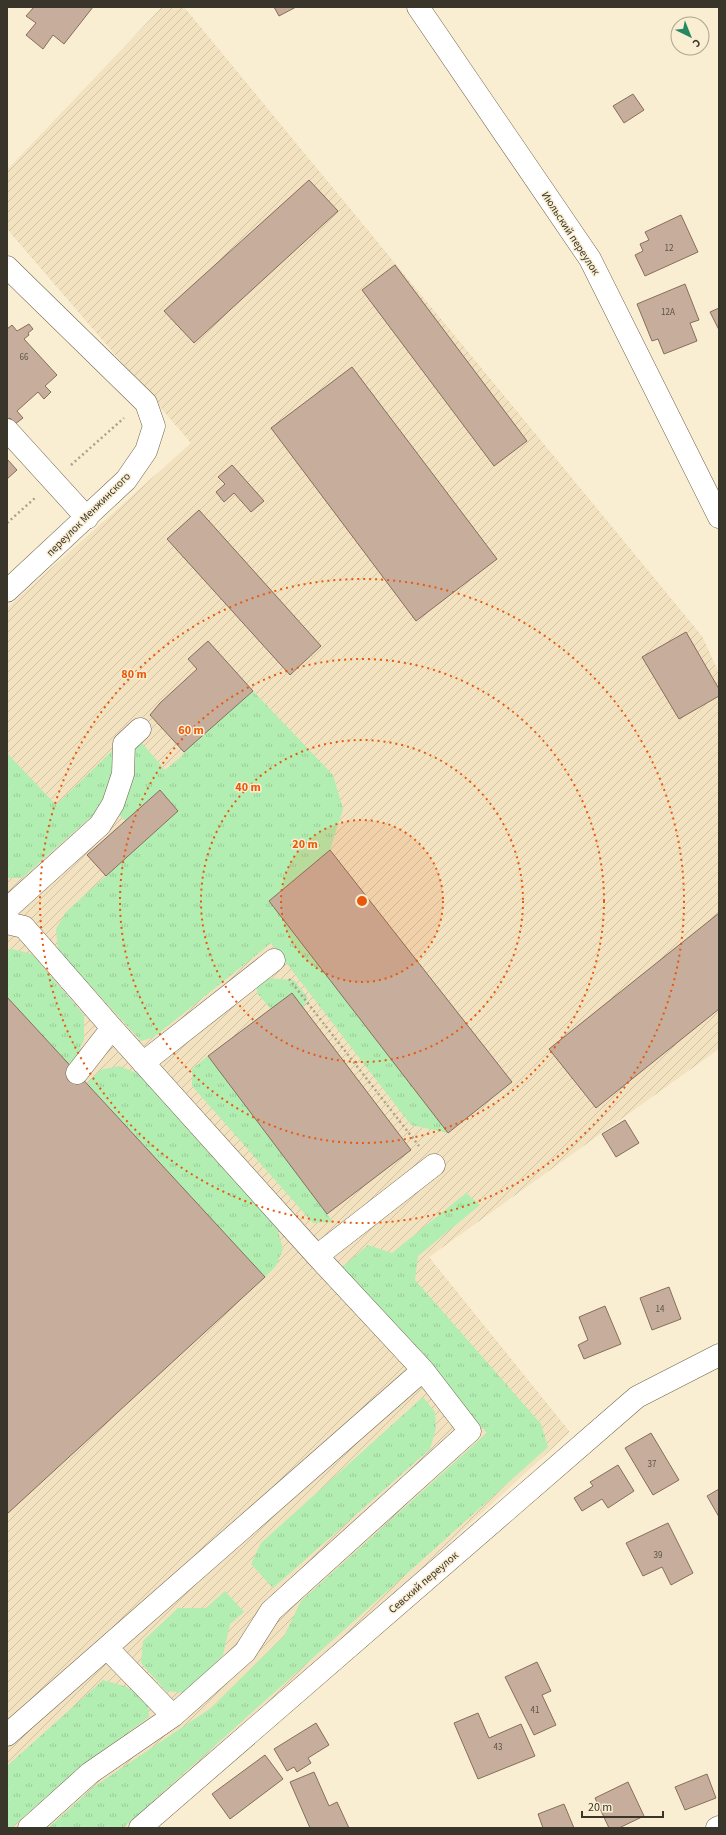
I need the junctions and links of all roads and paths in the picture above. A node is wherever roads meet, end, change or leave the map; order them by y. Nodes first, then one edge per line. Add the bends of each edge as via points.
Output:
1 (418, 7) edge
2 (7, 267) edge
3 (126, 416) dead end
4 (7, 430) edge
5 (54, 481) junction
6 (719, 517) edge
7 (87, 518) junction
8 (7, 522) edge
9 (7, 591) edge
10 (140, 729) dead end
11 (7, 909) edge
12 (7, 923) edge
13 (274, 960) joint
14 (112, 1028) junction
15 (143, 1063) junction
16 (77, 1073) dead end
17 (434, 1165) joint
18 (317, 1256) junction
19 (719, 1354) edge
20 (423, 1370) junction
21 (107, 1648) junction
22 (173, 1716) junction
23 (7, 1735) edge
24 (28, 1828) edge
25 (140, 1828) edge

1 - 6 street, Июльский переулок via 590,259
2 - 7 street, переулок Менжинского via 146,402 154,426 146,451 126,480
3 - 5 path
4 - 5 street
5 - 7 street
5 - 8 path
7 - 9 street, переулок Менжинского
10 - 11 street via 124,744 123,774 113,804 100,825
12 - 14 street via 24,927
13 - 15 street
13 - 17 path
14 - 15 street
14 - 16 street
15 - 18 street
17 - 18 street
18 - 20 street
19 - 25 street, Севский переулок via 637,1397
20 - 21 street
20 - 22 street via 470,1432 271,1611 245,1652
21 - 22 street
21 - 23 street
22 - 24 street via 90,1774

